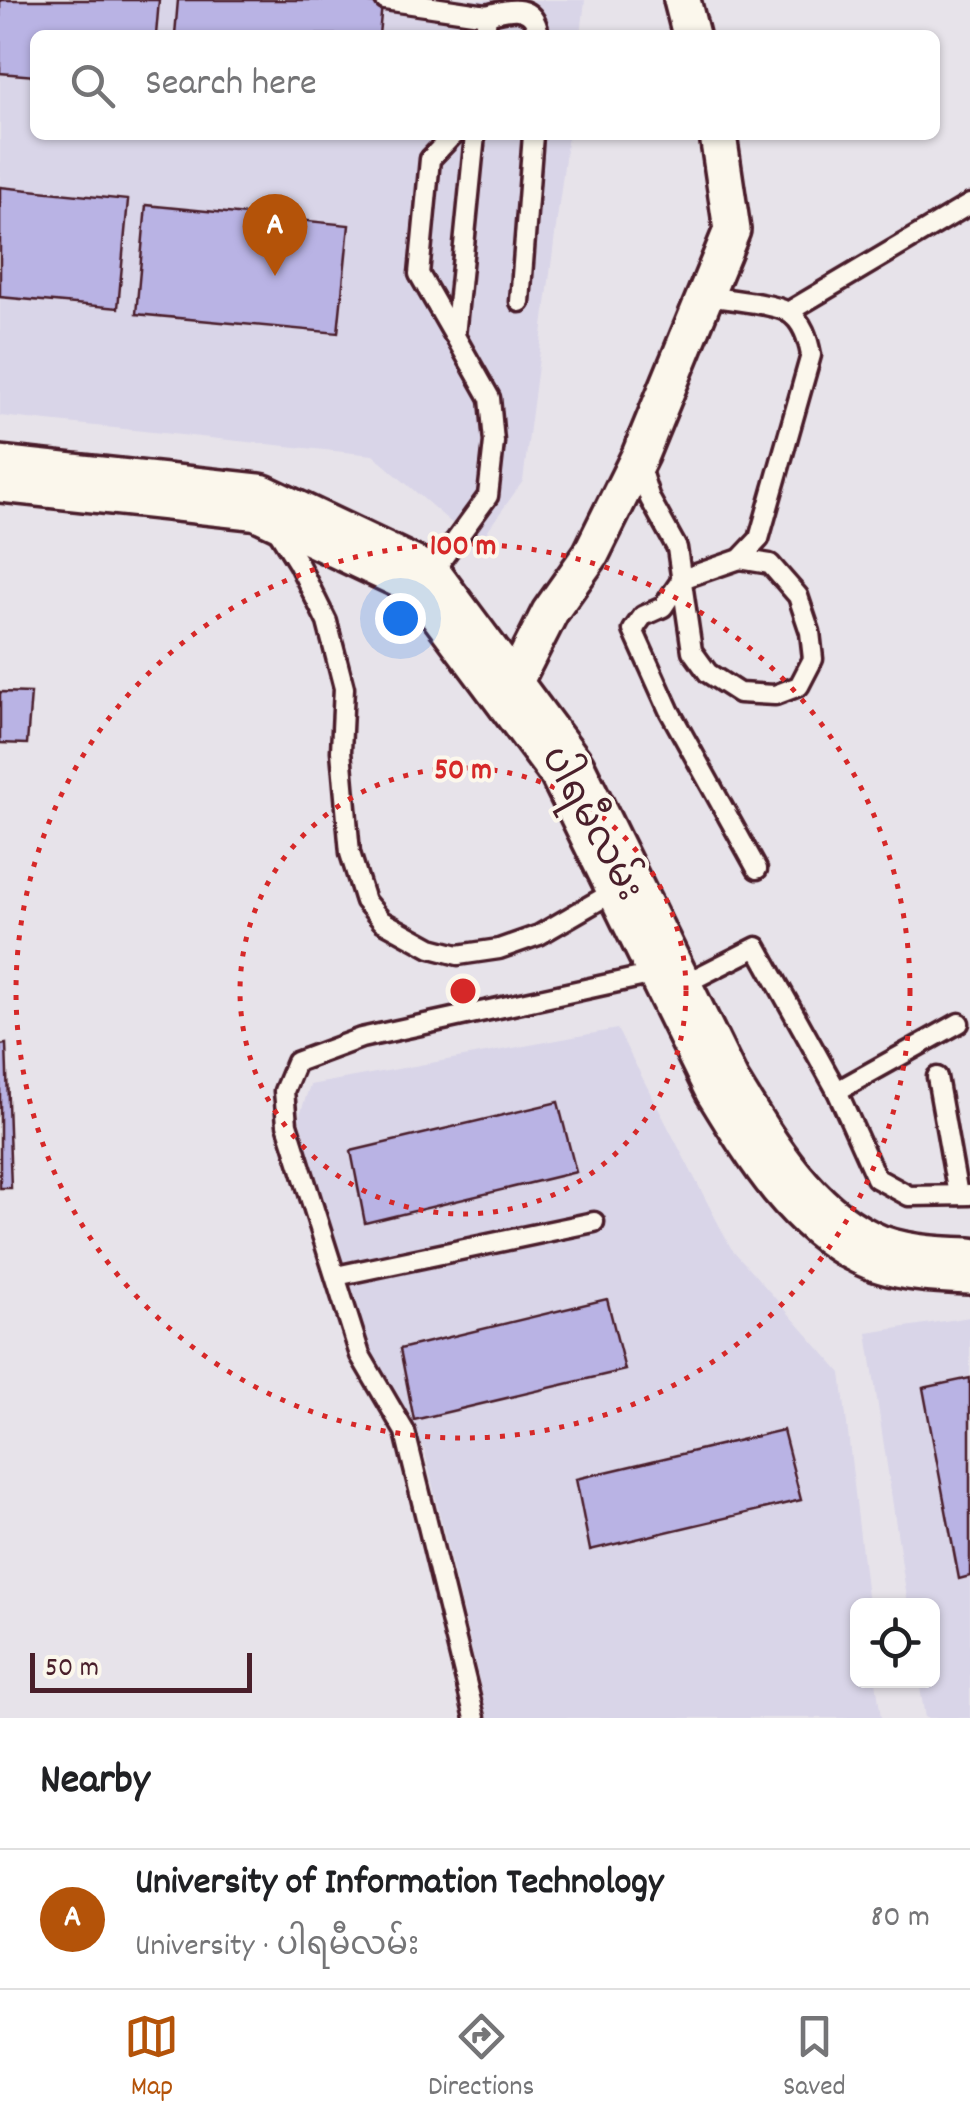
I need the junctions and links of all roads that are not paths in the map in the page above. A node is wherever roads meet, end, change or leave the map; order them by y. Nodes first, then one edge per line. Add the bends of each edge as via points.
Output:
1 (385, 0) edge
2 (682, 0) edge
3 (487, 15) junction
4 (486, 30) edge
5 (538, 30) edge
6 (690, 30) edge
7 (448, 140) edge
8 (475, 140) edge
9 (533, 140) edge
10 (719, 140) edge
11 (970, 204) edge
12 (706, 296) junction
13 (520, 302) dead end
14 (788, 312) junction
15 (455, 336) junction
16 (640, 455) junction
17 (0, 474) edge
18 (259, 502) junction
19 (740, 558) junction
20 (682, 579) junction
21 (426, 581) junction
22 (509, 693) junction
23 (757, 869) dead end
24 (624, 885) junction
25 (670, 980) junction
26 (959, 1023) dead end
27 (937, 1076) dead end
28 (838, 1091) junction
29 (964, 1195) edge
30 (594, 1222) dead end
31 (970, 1266) edge
32 (336, 1276) junction
33 (475, 1718) edge

1 - 3 lane
2 - 6 street
3 - 4 lane
3 - 5 lane via 526,12
7 - 15 lane via 430,159 419,274
8 - 15 lane
9 - 13 lane
10 - 12 street via 732,230
11 - 14 lane
12 - 14 lane
12 - 16 street
14 - 19 lane via 802,325 811,355 759,539
15 - 21 lane via 490,398 488,496
16 - 20 lane via 650,499 677,548
16 - 22 street via 592,554 550,612
17 - 18 main road, ပါရမီလမ်း
18 - 21 main road, ပါရမီလမ်း
18 - 24 lane via 326,622 344,688 350,853 364,901 382,921 458,955 499,949 539,935
19 - 20 lane
19 - 20 lane via 770,564 798,596 812,659 800,686 775,695 739,693 708,673 692,651
20 - 23 lane via 663,607 642,616 633,630
21 - 22 main road, ပါရမီလမ်း
22 - 24 main road, ပါရမီလမ်း via 567,770
24 - 25 main road, ပါရမီလမ်း
25 - 28 lane via 757,947
25 - 31 main road, ပါရမီလမ်း via 722,1086 816,1215 865,1248 921,1264
25 - 32 lane via 361,1038 296,1062 284,1091 288,1124
26 - 28 lane
27 - 29 lane
28 - 29 lane via 876,1178 909,1196
30 - 32 lane
32 - 33 lane via 360,1355 406,1432

